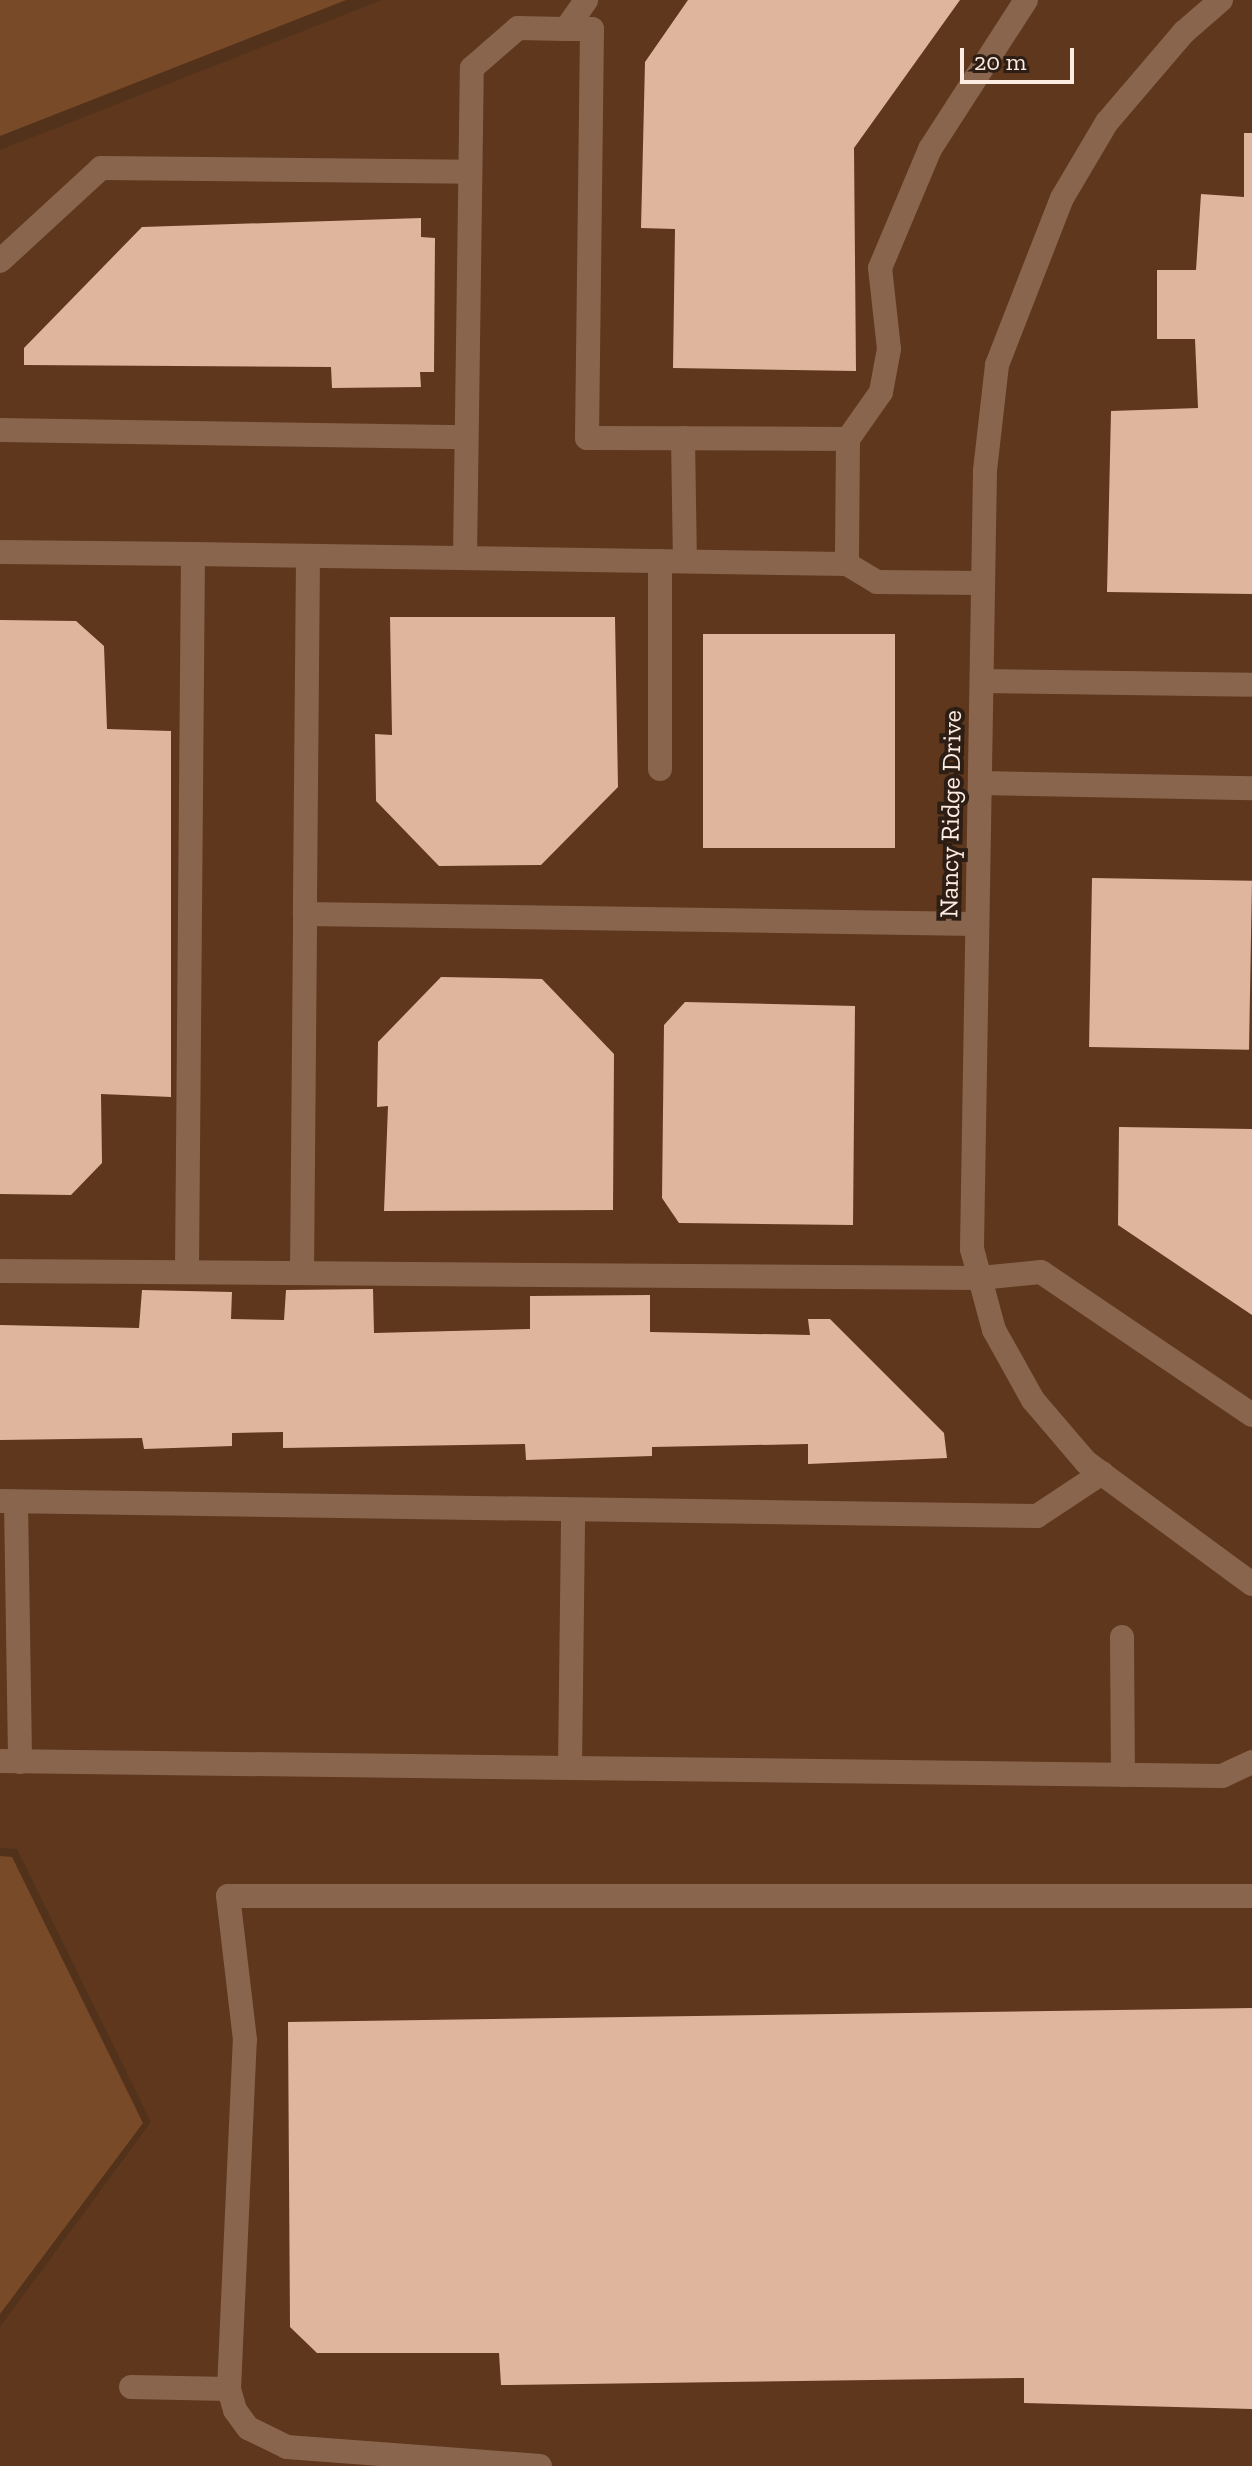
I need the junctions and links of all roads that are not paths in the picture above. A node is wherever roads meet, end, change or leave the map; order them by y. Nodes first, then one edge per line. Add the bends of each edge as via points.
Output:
1 (586, 0) edge
2 (1026, 0) edge
3 (1221, 0) edge
4 (566, 29) junction
5 (470, 172) junction
6 (0, 261) edge
7 (0, 430) edge
8 (466, 437) junction
9 (683, 438) junction
10 (848, 439) junction
11 (0, 552) edge
12 (193, 554) junction
13 (308, 556) junction
14 (465, 558) junction
15 (660, 561) junction
16 (685, 561) junction
17 (847, 564) junction
18 (983, 583) junction
19 (982, 681) junction
20 (1252, 685) edge
21 (660, 769) dead end
22 (980, 783) junction
23 (1252, 788) edge
24 (305, 914) junction
25 (977, 924) junction
26 (0, 1271) edge
27 (187, 1272) junction
28 (302, 1273) junction
29 (980, 1278) junction
30 (1252, 1415) edge
31 (1102, 1473) junction
32 (8, 1501) edge
33 (573, 1510) junction
34 (1251, 1581) edge
35 (1122, 1637) dead end
36 (10, 1762) edge
37 (1252, 1762) edge
38 (570, 1768) junction
39 (1123, 1775) junction
40 (1252, 1896) edge
41 (131, 2387) dead end
42 (229, 2389) junction
43 (540, 2466) edge

1 - 4 street
2 - 10 street via 930,149 880,268 889,349 881,392
3 - 18 street, Nancy Ridge Drive via 1184,32 1107,122 1062,198 1031,272 997,365 985,471
4 - 5 street via 518,28 472,68
4 - 9 street via 592,29 587,438
5 - 6 street via 101,168
5 - 8 street
7 - 8 street
8 - 14 street
9 - 10 street
9 - 16 street
10 - 17 street
11 - 12 street
12 - 13 street
12 - 27 street
13 - 14 street
13 - 24 street
14 - 15 street
15 - 16 street
15 - 21 street
16 - 17 street
17 - 18 street via 877,582
18 - 19 street, Nancy Ridge Drive
19 - 20 street
19 - 22 street, Nancy Ridge Drive
22 - 23 street
22 - 25 street, Nancy Ridge Drive
24 - 25 street
24 - 28 street
25 - 29 street, Nancy Ridge Drive via 972,1249
26 - 27 street
27 - 28 street
28 - 29 street
29 - 30 street via 1041,1272
29 - 31 street, Nancy Ridge Drive via 994,1330 1033,1400
31 - 33 street via 1037,1516
31 - 34 street, Nancy Ridge Drive
32 - 33 street
32 - 36 street
33 - 38 street
35 - 39 street
36 - 38 street
37 - 39 street via 1222,1776
38 - 39 street
40 - 42 street via 228,1896 245,2040
41 - 42 street
42 - 43 street via 248,2428 287,2447

